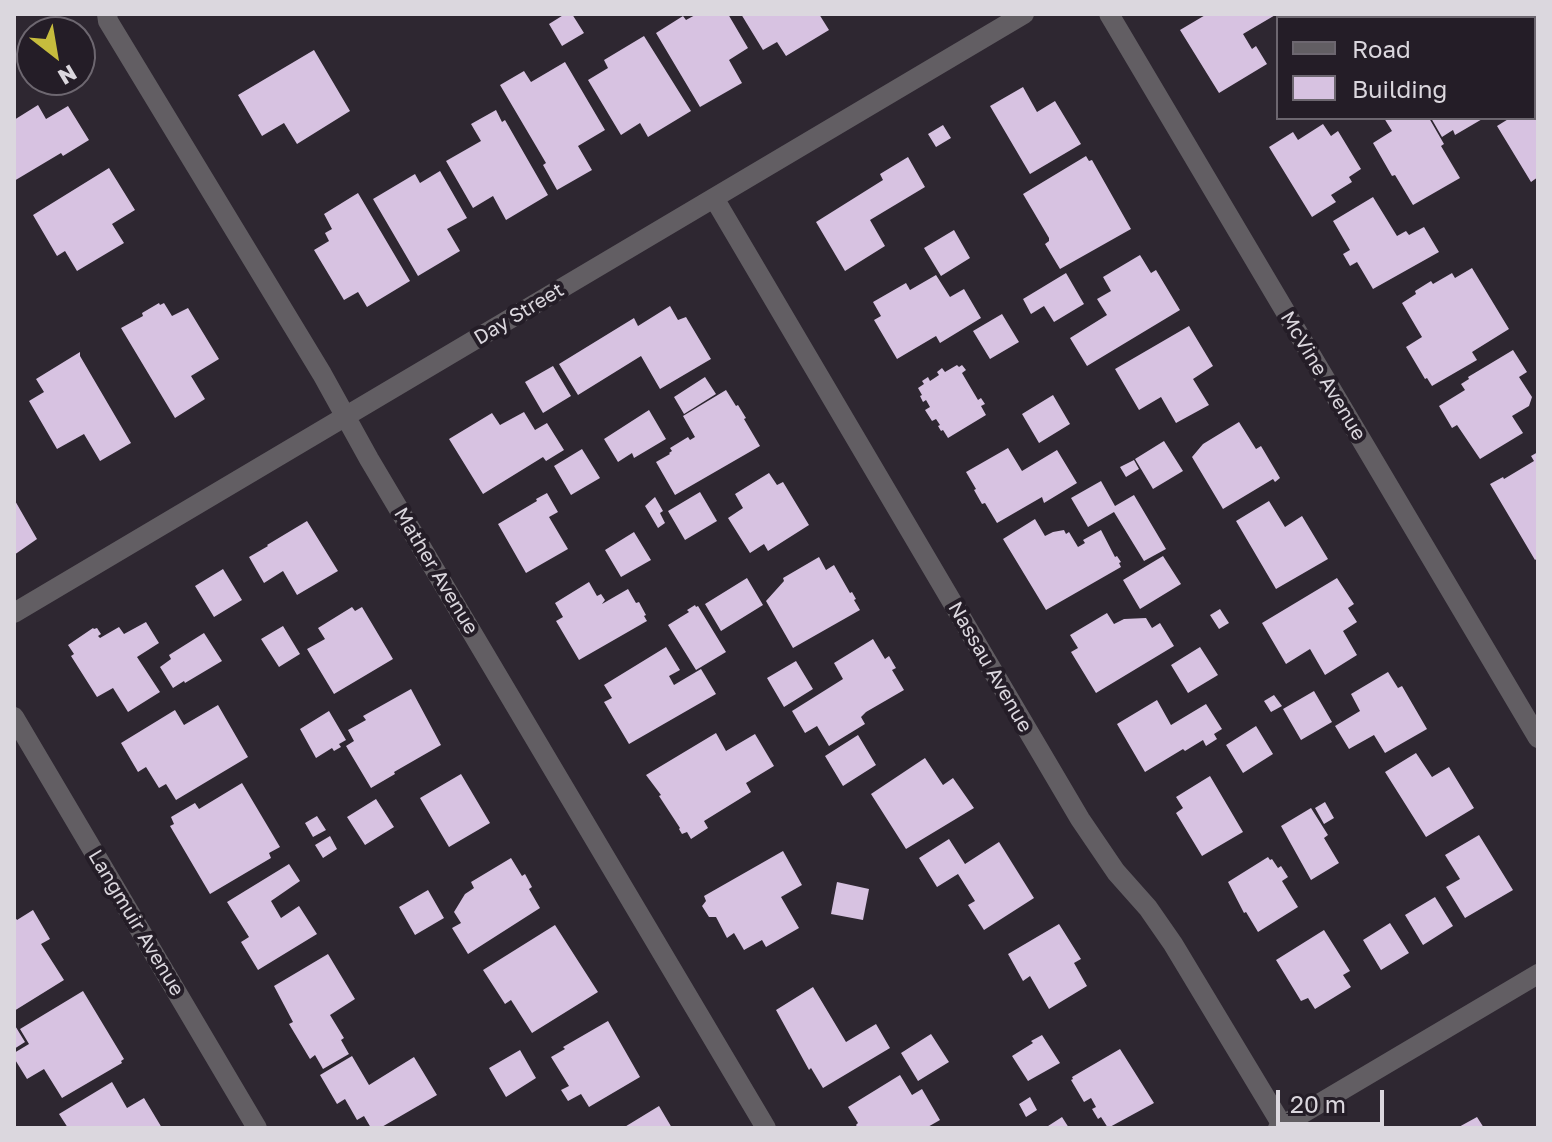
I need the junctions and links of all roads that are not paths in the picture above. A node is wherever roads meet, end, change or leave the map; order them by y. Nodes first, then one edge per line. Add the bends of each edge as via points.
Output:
1 (107, 14) edge
2 (1024, 14) edge
3 (1109, 14) edge
4 (714, 198) junction
5 (346, 416) junction
6 (14, 613) edge
7 (14, 717) edge
8 (1538, 738) edge
9 (1538, 974) edge
10 (1280, 1127) edge
11 (257, 1128) edge
12 (766, 1128) edge

1 - 5 street, Mather Avenue
2 - 4 street, Day Street
3 - 8 street, McVine Avenue
4 - 5 street, Day Street
4 - 10 street, Nassau Avenue via 1064,793 1116,872 1173,944
5 - 6 street, Day Street
5 - 12 street, Mather Avenue
7 - 11 street, Langmuir Avenue
9 - 10 street

